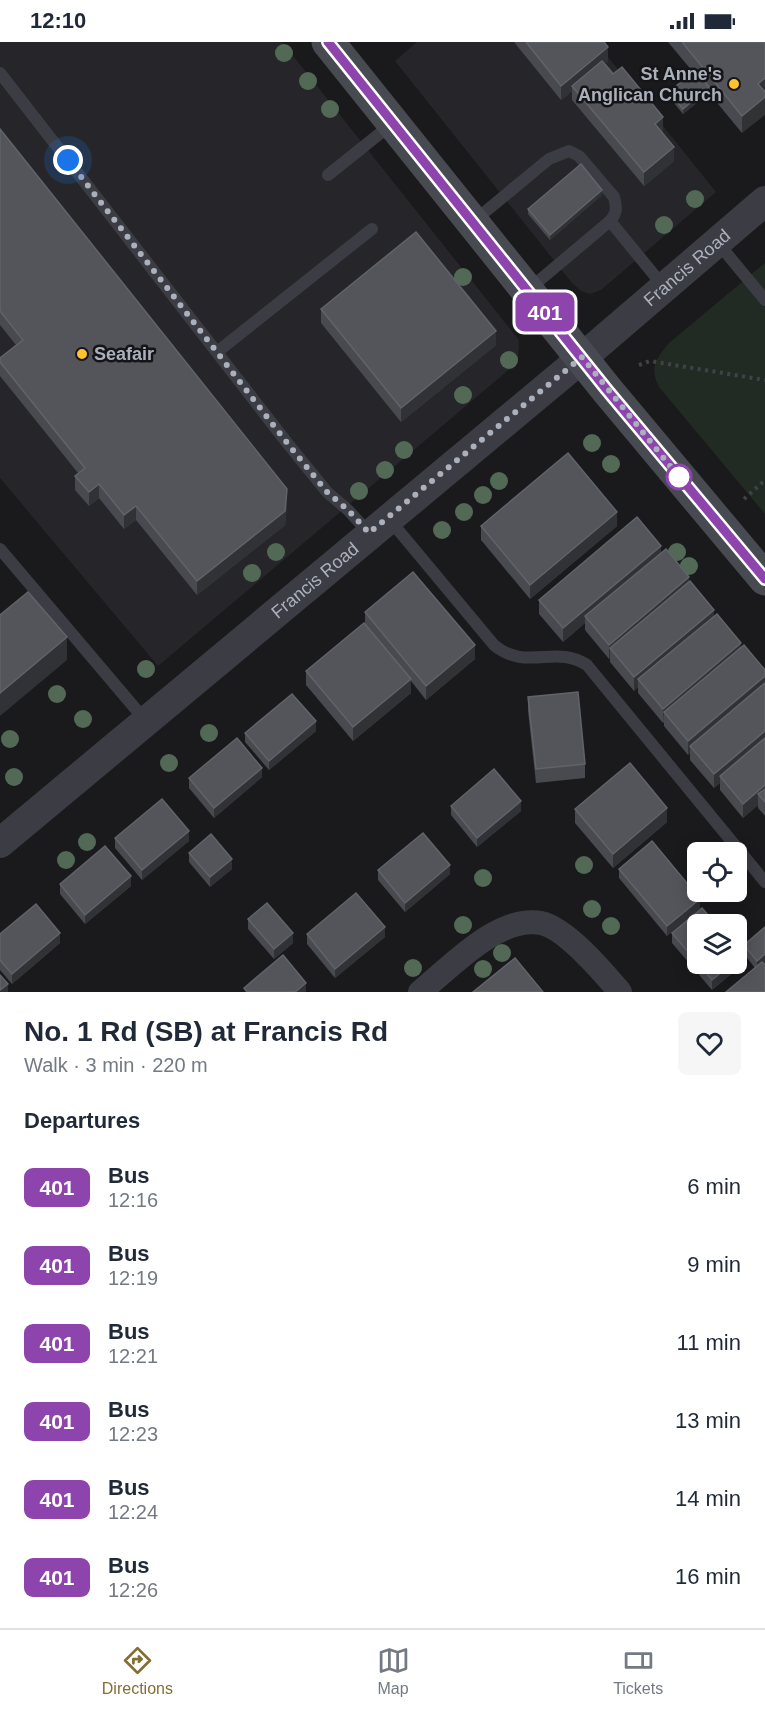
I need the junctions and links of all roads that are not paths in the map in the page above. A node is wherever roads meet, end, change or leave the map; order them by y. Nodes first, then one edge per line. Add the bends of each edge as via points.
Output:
1 (328, 42) edge
2 (0, 73) edge
3 (394, 123) junction
4 (328, 174) dead end
5 (765, 201) edge
6 (610, 221) junction
7 (473, 222) junction
8 (372, 229) dead end
9 (717, 242) junction
10 (664, 287) junction
11 (528, 291) junction
12 (765, 300) edge
13 (218, 352) junction
14 (582, 357) junction
15 (379, 526) junction
16 (0, 549) edge
17 (765, 579) edge
18 (145, 720) junction
19 (0, 843) edge
20 (765, 882) edge
21 (420, 992) edge
22 (620, 992) edge

1 - 3 main road
2 - 13 lane
3 - 4 lane
3 - 7 main road
5 - 9 street, Francis Road
6 - 7 lane via 616,214 614,198 579,156 569,152 549,159
6 - 10 lane
6 - 11 lane
7 - 11 main road
8 - 13 lane
9 - 10 street, Francis Road
9 - 12 lane
10 - 14 street, Francis Road
11 - 14 main road
13 - 15 lane via 327,492 348,510
14 - 15 street, Francis Road
14 - 17 main road
15 - 18 street, Francis Road
15 - 20 lane via 504,653 526,658 568,656 586,665
16 - 18 lane
18 - 19 street, Francis Road
21 - 22 street via 486,938 518,922 542,923 564,934

